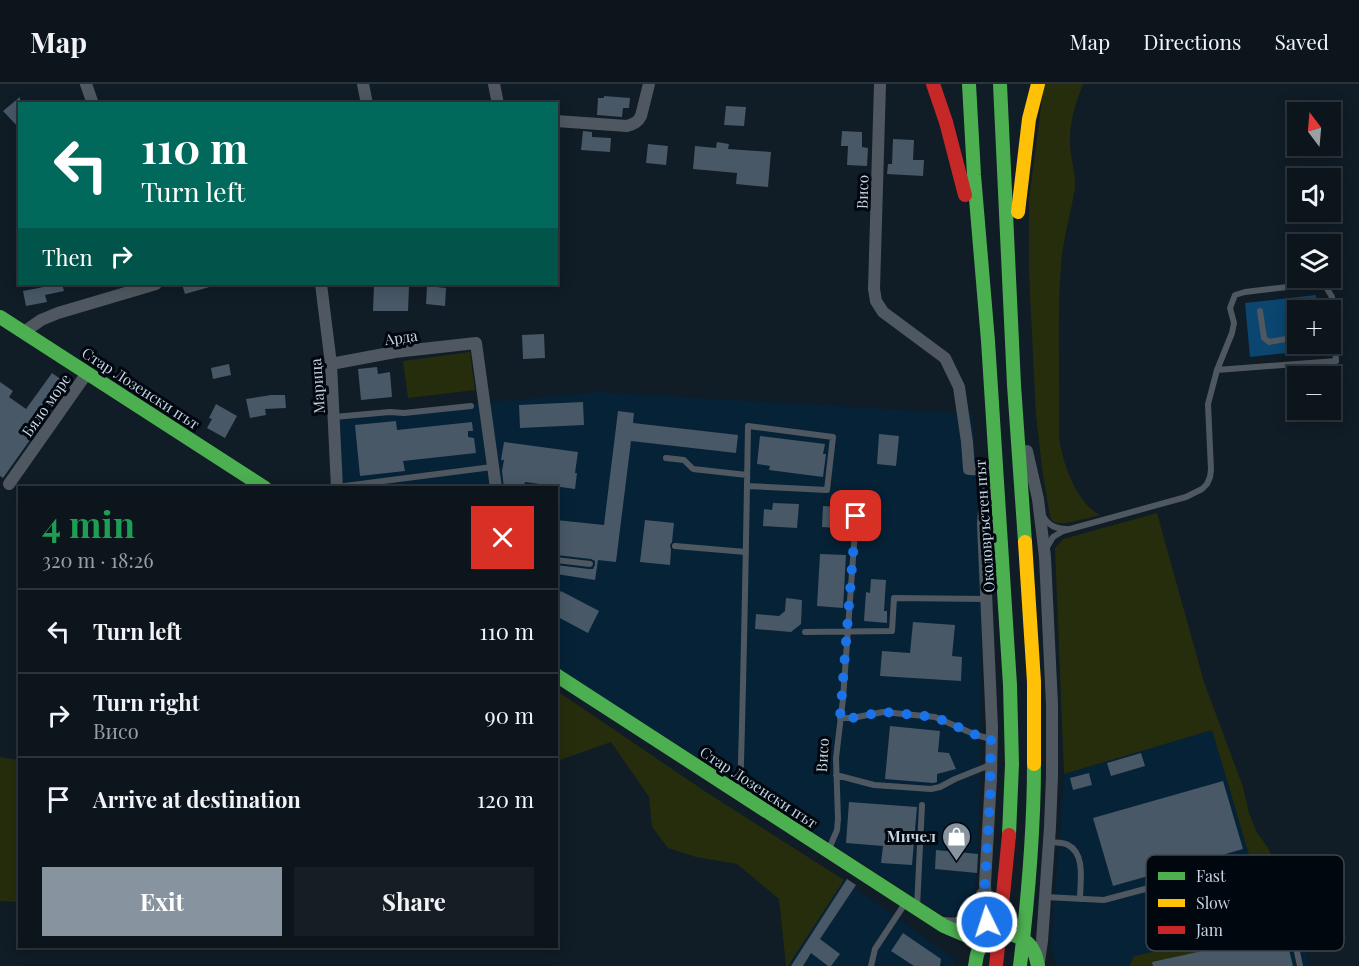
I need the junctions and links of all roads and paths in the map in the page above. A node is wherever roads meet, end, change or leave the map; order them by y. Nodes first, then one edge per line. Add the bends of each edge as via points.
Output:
1 (86, 84) edge
2 (363, 84) edge
3 (494, 84) edge
4 (649, 84) edge
5 (880, 84) edge
6 (933, 84) edge
7 (969, 84) edge
8 (1000, 84) edge
9 (1038, 84) edge
10 (92, 102) edge
11 (367, 102) edge
12 (498, 102) edge
13 (558, 121) edge
14 (984, 283) junction
15 (153, 285) edge
16 (321, 285) edge
17 (1010, 291) junction
18 (1332, 300) edge
19 (1260, 311) dead end
20 (0, 317) edge
21 (24, 332) junction
22 (1287, 339) edge
23 (1335, 354) edge
24 (331, 364) junction
25 (1217, 370) junction
26 (87, 373) junction
27 (1014, 385) junction
28 (992, 392) junction
29 (471, 406) dead end
30 (334, 417) junction
31 (666, 458) dead end
32 (492, 467) junction
33 (987, 470) junction
34 (747, 476) junction
35 (9, 484) dead end
36 (262, 486) edge
37 (337, 486) edge
38 (345, 486) edge
39 (496, 486) edge
40 (747, 486) junction
41 (1038, 499) junction
42 (856, 516) dead end
43 (1071, 529) junction
44 (675, 546) dead end
45 (746, 552) junction
46 (1045, 557) junction
47 (558, 560) edge
48 (590, 564) dead end
49 (986, 599) junction
50 (805, 632) dead end
51 (848, 632) junction
52 (558, 678) edge
53 (840, 718) junction
54 (991, 739) junction
55 (991, 765) junction
56 (836, 775) junction
57 (740, 795) junction
58 (922, 805) dead end
59 (1049, 842) junction
60 (828, 851) junction
61 (985, 884) junction
62 (1146, 889) edge
63 (1045, 896) junction
64 (1080, 899) junction
65 (912, 905) junction
66 (940, 923) junction
67 (988, 939) junction
68 (1297, 951) edge
69 (975, 964) edge
70 (871, 966) edge
71 (996, 966) edge
72 (1020, 966) edge
73 (1038, 966) edge
74 (1300, 966) edge

1 - 10 street
2 - 11 street
3 - 12 street
4 - 13 street via 641,116 634,124
5 - 33 street, Висо via 876,301 883,312 945,358 959,387 969,469
6 - 14 main road via 959,169
7 - 14 main road, Околовръстен път
8 - 17 main road
9 - 17 main road via 1029,119
14 - 28 main road, Околовръстен път
15 - 21 street via 58,313
16 - 24 street, Марица
17 - 27 main road
18 - 25 lane via 1325,285 1313,284 1235,295 1230,308 1232,333
19 - 22 lane via 1264,338 1269,342
20 - 21 main road, Стар Лозенски път
21 - 26 main road, Стар Лозенски път
23 - 25 lane via 1336,361
24 - 30 street, Марица
24 - 32 street, Арда via 476,343
25 - 43 lane via 1208,409 1211,470 1207,484 1186,497
26 - 35 street, Бяло море
26 - 36 main road, Стар Лозенски път
27 - 41 street
27 - 72 main road via 1034,682 1034,802
28 - 33 street
28 - 71 main road, Околовръстен път via 1012,764
29 - 30 lane
30 - 37 street, Марица
31 - 34 lane via 684,460 693,469
32 - 38 lane
32 - 39 street
33 - 49 street via 983,524
34 - 40 lane
34 - 40 lane via 748,426 833,437 827,490
40 - 45 lane
41 - 43 lane via 1048,524
41 - 46 street
42 - 51 lane, Висо
43 - 46 lane via 1053,537
44 - 45 lane
45 - 57 lane
46 - 59 street via 1052,705
47 - 48 lane
49 - 51 lane via 894,598 892,631
49 - 54 street
50 - 51 lane
51 - 53 lane, Висо
52 - 57 main road, Стар Лозенски път
53 - 54 lane via 883,712 935,717
53 - 56 lane, Висо
54 - 55 street
55 - 56 lane via 931,789 874,785
55 - 61 street
56 - 60 lane, Висо via 837,830
57 - 60 main road, Стар Лозенски път
58 - 65 lane
59 - 63 street
59 - 64 lane via 1068,845 1077,855
60 - 65 main road, Стар Лозенски път
61 - 66 street via 977,909 968,919
61 - 67 street
62 - 64 lane via 1104,900
63 - 64 lane
63 - 73 street
65 - 66 main road, Стар Лозенски път
65 - 70 lane via 875,949
66 - 67 main road, Стар Лозенски път via 965,935
66 - 69 main road, Стар Лозенски път via 966,947
67 - 69 main road
67 - 73 main road via 1007,933 1026,940 1035,952
68 - 74 lane

